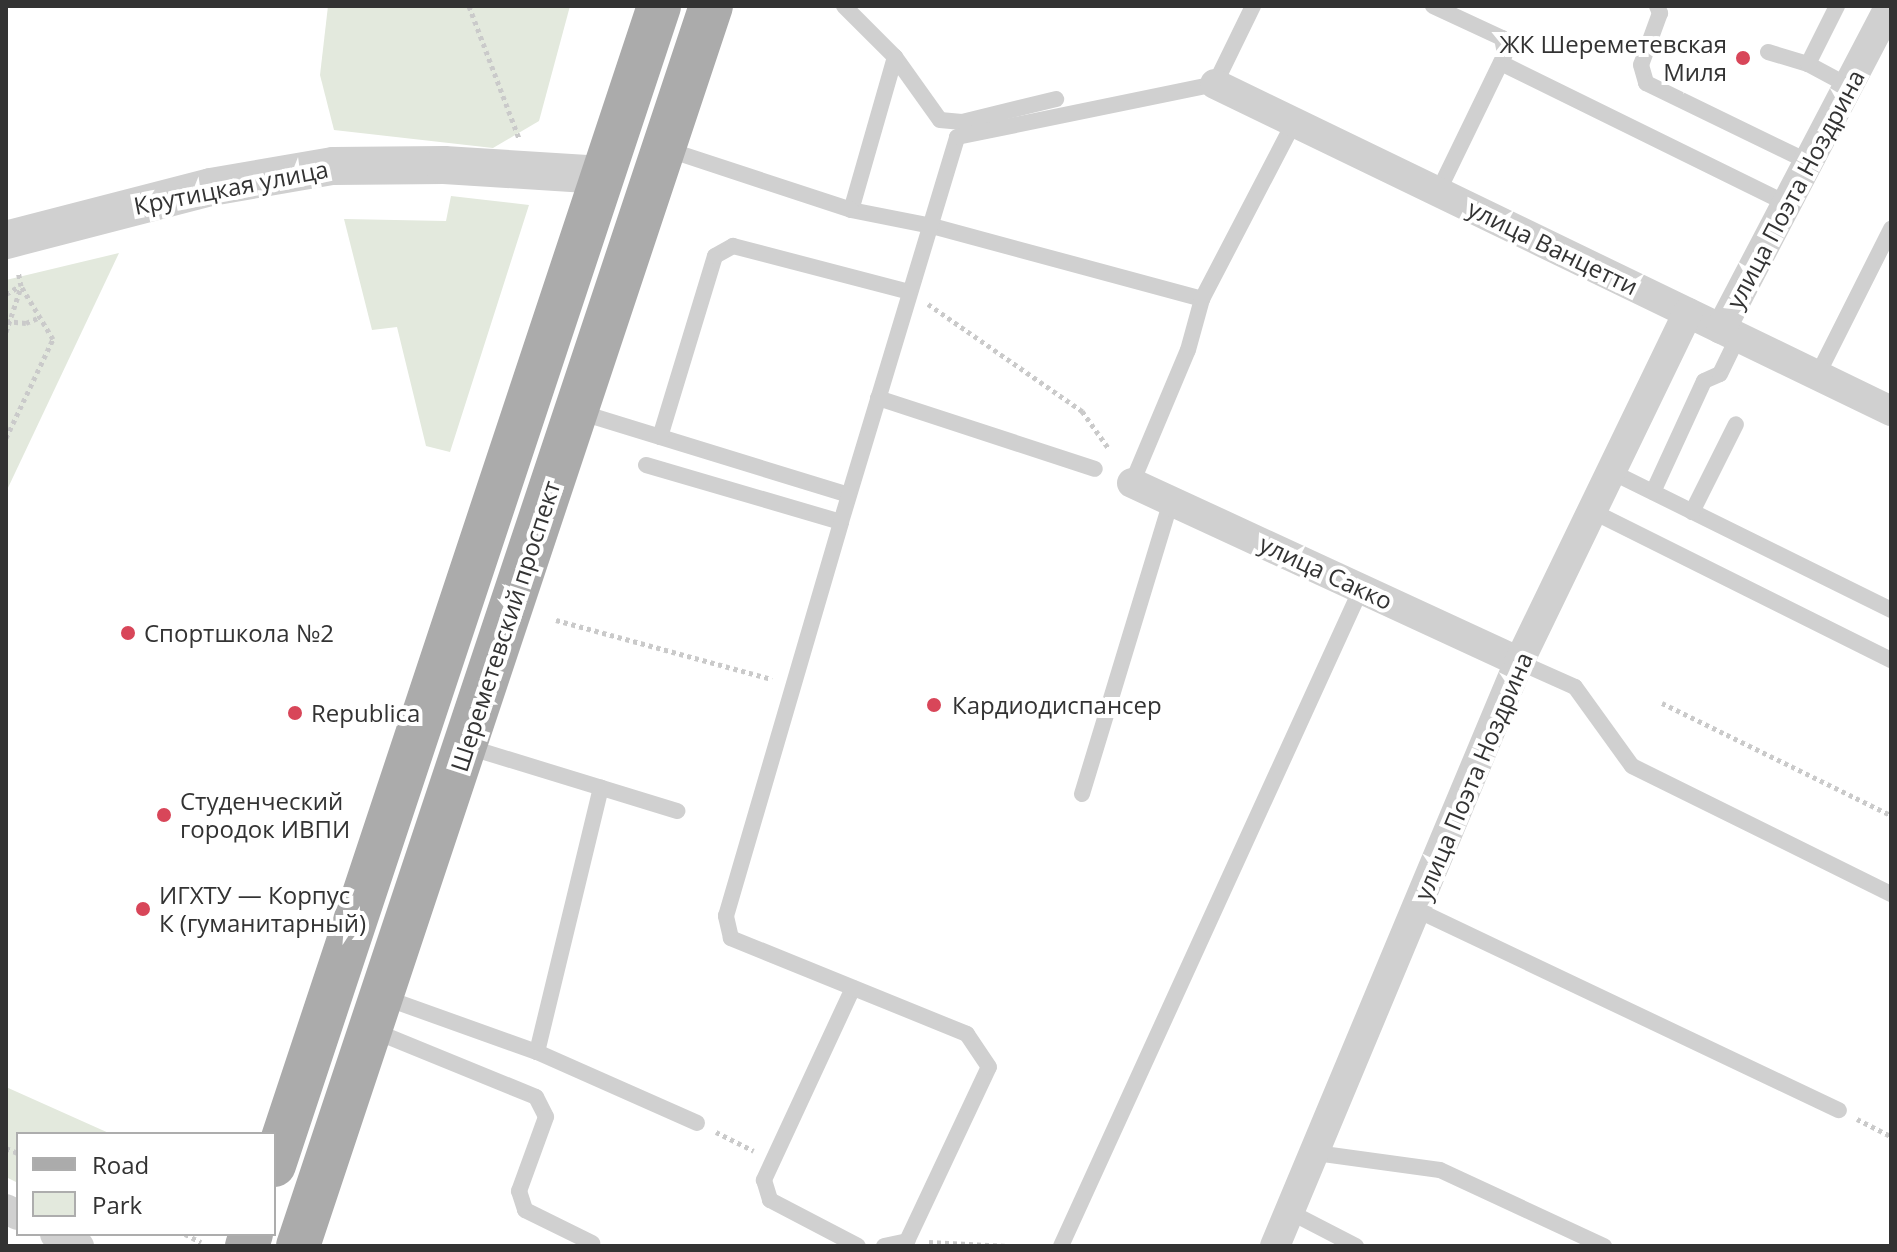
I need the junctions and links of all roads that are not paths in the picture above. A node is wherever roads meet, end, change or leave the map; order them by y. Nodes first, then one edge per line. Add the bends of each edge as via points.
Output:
1 (659, 6) edge
2 (711, 6) edge
3 (844, 6) edge
4 (1253, 6) edge
5 (1433, 6) edge
6 (1657, 6) edge
7 (1837, 6) edge
8 (1890, 6) edge
9 (1768, 52) dead end
10 (895, 57) junction
11 (1501, 63) junction
12 (1808, 64) junction
13 (1215, 84) junction
14 (1849, 86) junction
15 (1056, 99) dead end
16 (1294, 122) junction
17 (664, 149) junction
18 (1809, 162) junction
19 (603, 175) junction
20 (650, 190) junction
21 (1438, 192) junction
22 (1787, 204) junction
23 (851, 210) junction
24 (932, 226) junction
25 (1891, 229) edge
26 (6, 240) edge
27 (909, 292) junction
28 (1202, 299) junction
29 (1688, 313) junction
30 (1730, 333) junction
31 (1817, 376) junction
32 (878, 398) junction
33 (1891, 411) edge
34 (576, 412) junction
35 (1736, 424) dead end
36 (660, 437) junction
37 (646, 465) dead end
38 (1095, 469) dead end
39 (1612, 472) junction
40 (1132, 483) joint
41 (1653, 492) junction
42 (849, 495) junction
43 (1171, 501) junction
44 (1592, 511) junction
45 (1692, 512) junction
46 (841, 522) junction
47 (1361, 589) junction
48 (1891, 610) edge
49 (1891, 660) edge
50 (1519, 662) junction
51 (465, 746) junction
52 (601, 788) junction
53 (1082, 794) dead end
54 (677, 811) dead end
55 (1891, 894) edge
56 (1417, 910) junction
57 (853, 988) junction
58 (376, 1013) junction
59 (537, 1052) junction
60 (1839, 1110) road end
61 (697, 1123) road end
62 (1316, 1153) junction
63 (276, 1159) edge
64 (1292, 1213) junction
65 (59, 1236) edge
66 (592, 1243) dead end
67 (79, 1246) edge
68 (298, 1246) edge
69 (858, 1246) edge
70 (884, 1246) edge
71 (1061, 1246) edge
72 (1275, 1246) edge
73 (1356, 1246) edge
74 (1604, 1246) edge

1 - 19 main road, Шереметевский проспект
2 - 17 main road, Шереметевский проспект
3 - 10 lane
4 - 13 lane
5 - 11 lane via 1502,38
6 - 18 lane via 1660,13 1641,65 1646,83
7 - 12 lane
8 - 14 street, улица Поэта Ноздрина
9 - 12 lane
10 - 15 lane via 940,120 962,122
10 - 23 lane
11 - 21 lane
11 - 22 lane
12 - 14 lane
13 - 16 street, улица Ванцетти
13 - 24 lane via 957,137
14 - 18 street, улица Поэта Ноздрина
16 - 21 street, улица Ванцетти
16 - 28 lane
17 - 20 main road, Шереметевский проспект
17 - 23 lane
18 - 22 street, улица Поэта Ноздрина
19 - 20 main road, Крутицкая улица
19 - 26 street, Крутицкая улица via 444,165 333,166 211,187
19 - 63 main road, Шереметевский проспект
20 - 34 main road, Шереметевский проспект
21 - 29 street, улица Ванцетти
22 - 30 street, улица Поэта Ноздрина
23 - 24 lane
24 - 27 lane
24 - 28 lane
25 - 31 lane
27 - 32 lane
27 - 36 lane via 733,246 715,256
28 - 40 lane via 1188,350
29 - 30 street, улица Ванцетти
29 - 39 street, улица Поэта Ноздрина
30 - 31 street, улица Ванцетти
30 - 41 lane via 1720,374 1704,381
31 - 33 street, улица Ванцетти
32 - 38 lane
32 - 42 lane
34 - 36 lane
34 - 51 main road, Шереметевский проспект
35 - 45 lane
36 - 42 lane
37 - 46 lane
39 - 41 lane
39 - 44 street, улица Поэта Ноздрина
40 - 43 street, улица Сакко
41 - 45 lane
42 - 46 lane
43 - 47 street, улица Сакко
43 - 53 lane
44 - 49 lane
44 - 50 street, улица Поэта Ноздрина
45 - 48 lane
46 - 57 lane via 726,916 731,938
47 - 50 street, улица Сакко
47 - 71 lane
50 - 55 lane via 1575,687 1632,766
50 - 56 street, улица Поэта Ноздрина
51 - 52 lane
51 - 58 main road, Шереметевский проспект
52 - 54 lane
52 - 59 lane
56 - 60 lane
56 - 62 street, улица Поэта Ноздрина
57 - 69 lane via 764,1180 770,1200
57 - 70 lane via 967,1034 989,1067 907,1241
58 - 59 lane
58 - 66 lane via 536,1097 546,1117 519,1191 525,1210
58 - 68 main road, Шереметевский проспект
59 - 61 lane
62 - 64 street, улица Поэта Ноздрина
62 - 74 lane via 1440,1170
64 - 72 street, улица Поэта Ноздрина
64 - 73 lane
65 - 67 street

